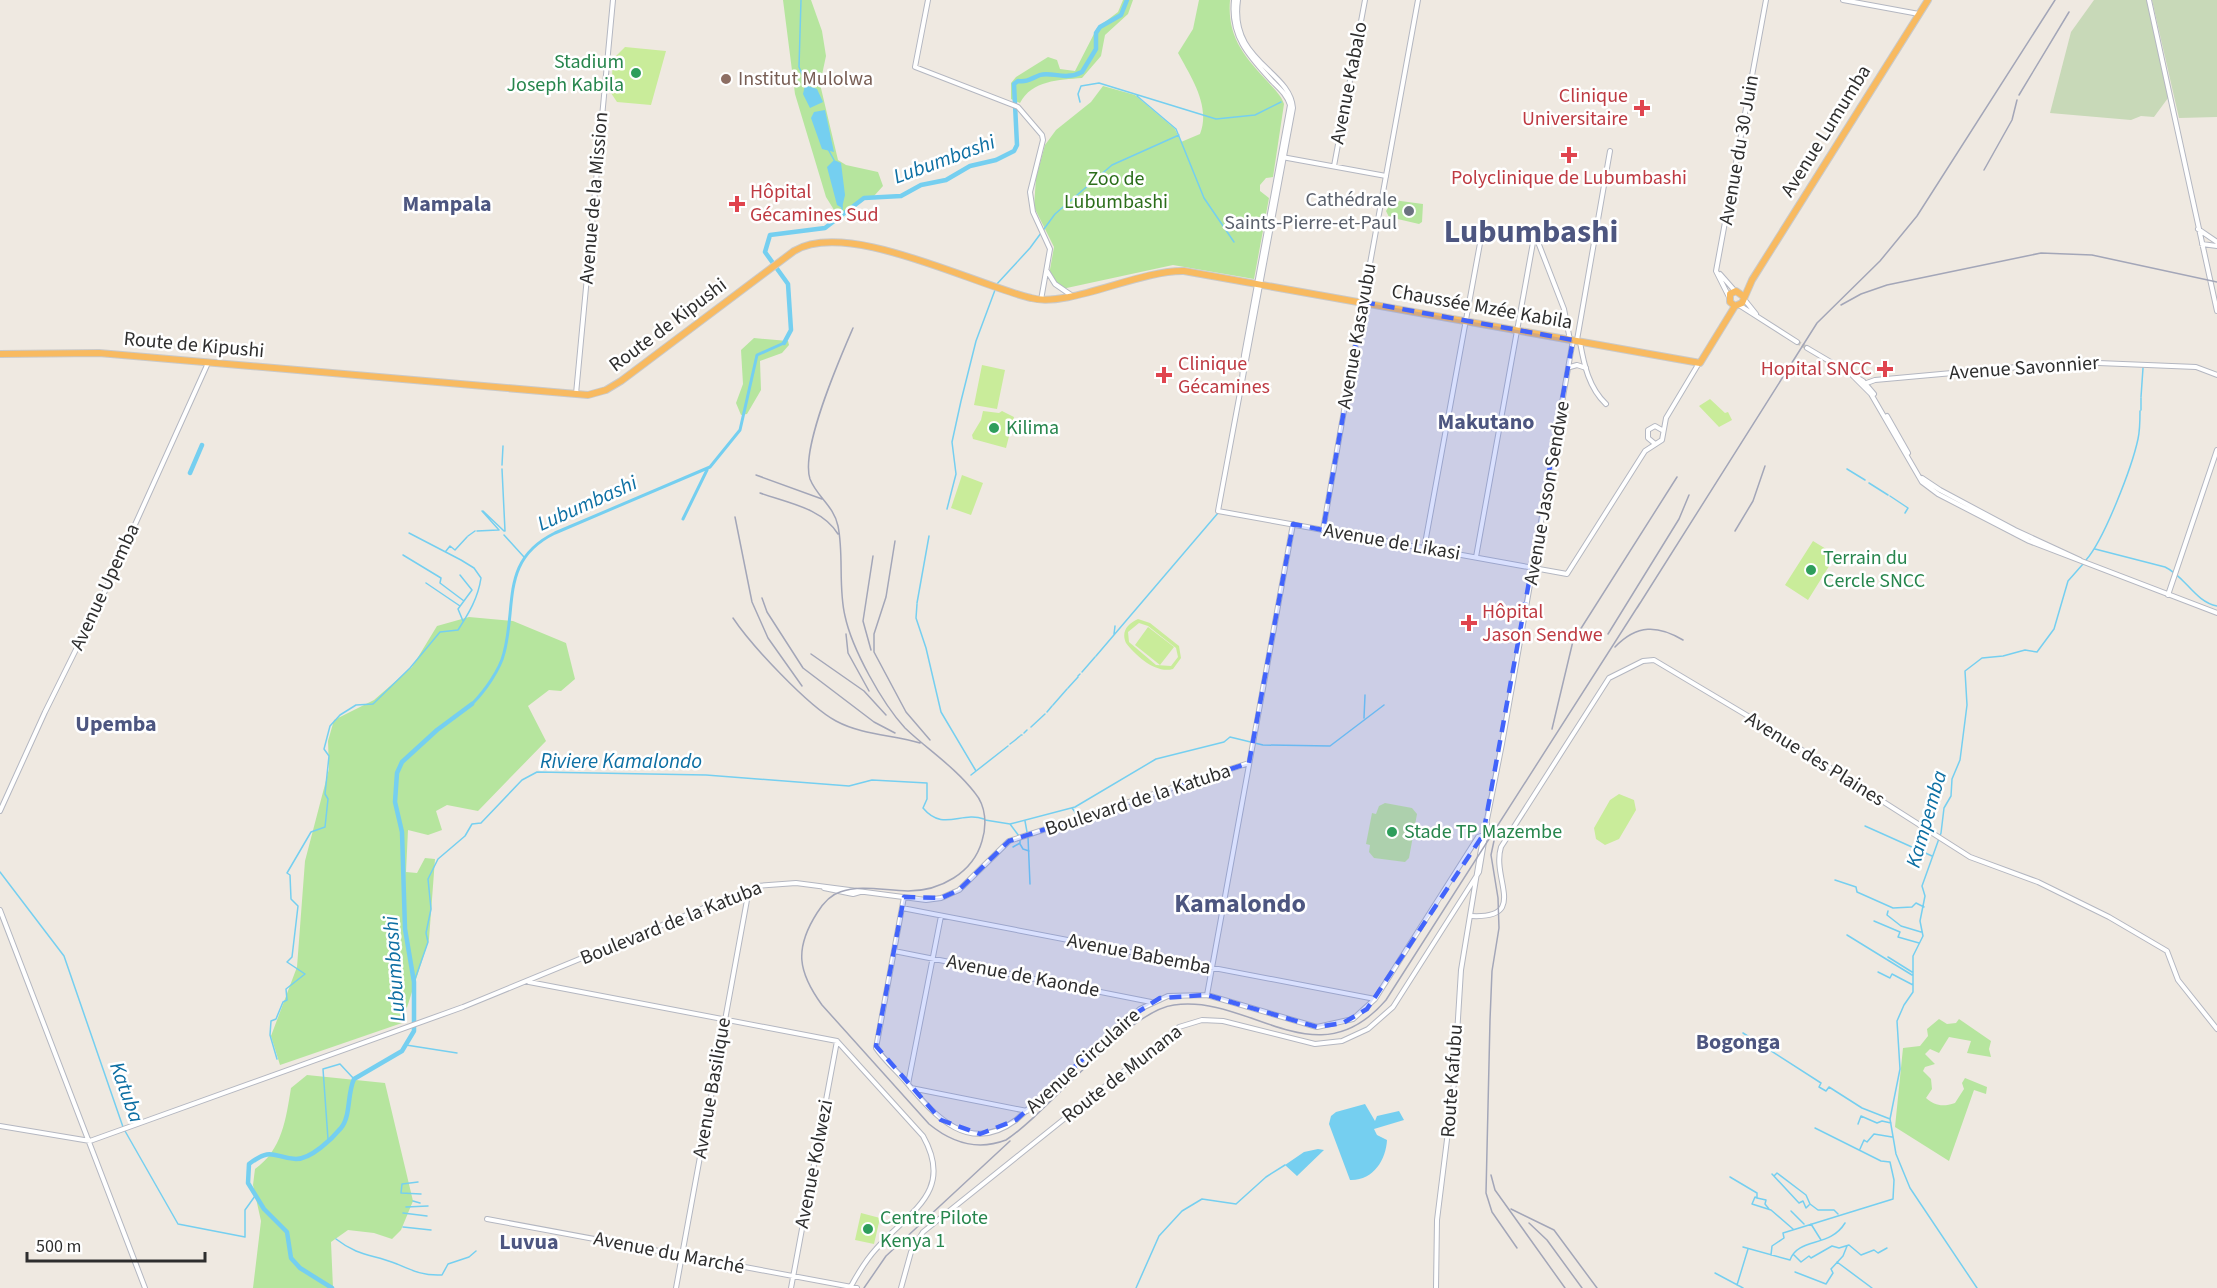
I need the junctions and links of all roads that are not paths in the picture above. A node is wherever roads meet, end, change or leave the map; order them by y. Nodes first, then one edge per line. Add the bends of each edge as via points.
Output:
1 (613, 0) edge
2 (928, 0) edge
3 (1236, 0) edge
4 (1365, 0) edge
5 (1418, 0) edge
6 (1766, 0) edge
7 (1843, 0) edge
8 (1928, 0) edge
9 (2149, 0) edge
10 (1919, 14) junction
11 (1610, 151) dead end
12 (1283, 157) junction
13 (1334, 166) junction
14 (1386, 176) junction
15 (1483, 226) dead end
16 (2198, 229) junction
17 (2202, 244) junction
18 (2217, 244) edge
19 (1047, 270) junction
20 (1716, 271) junction
21 (1752, 280) junction
22 (1260, 284) junction
23 (1736, 291) junction
24 (1071, 295) junction
25 (1743, 297) junction
26 (1729, 298) junction
27 (1040, 300) junction
28 (1363, 302) junction
29 (1737, 306) junction
30 (2217, 311) edge
31 (1759, 316) junction
32 (1727, 319) junction
33 (1466, 321) junction
34 (1517, 329) junction
35 (1575, 341) junction
36 (1797, 342) tunnel mouth
37 (1807, 348) tunnel mouth
38 (0, 354) edge
39 (208, 362) junction
40 (1700, 363) junction
41 (1570, 367) junction
42 (1586, 368) junction
43 (2217, 375) edge
44 (1864, 384) junction
45 (576, 395) junction
46 (1606, 404) dead end
47 (1666, 418) junction
48 (1656, 426) junction
49 (1662, 430) junction
50 (1648, 438) junction
51 (1654, 443) junction
52 (2217, 450) edge
53 (1645, 451) junction
54 (1293, 525) junction
55 (1323, 530) junction
56 (1424, 549) junction
57 (1476, 557) junction
58 (1533, 568) junction
59 (2168, 595) junction
60 (2217, 613) edge
61 (1250, 763) junction
62 (0, 811) edge
63 (1485, 835) junction
64 (1476, 840) junction
65 (1482, 842) junction
66 (1477, 875) junction
67 (749, 889) junction
68 (904, 897) junction
69 (902, 908) junction
70 (0, 910) edge
71 (941, 916) junction
72 (1471, 916) junction
73 (894, 951) junction
74 (933, 959) junction
75 (1212, 968) junction
76 (527, 981) junction
77 (1207, 996) junction
78 (1375, 999) junction
79 (1152, 1002) junction
80 (725, 1019) junction
81 (2217, 1029) edge
82 (837, 1041) junction
83 (909, 1086) junction
84 (1027, 1111) junction
85 (0, 1126) edge
86 (90, 1141) junction
87 (487, 1219) dead end
88 (682, 1255) junction
89 (793, 1276) junction
90 (850, 1287) edge
91 (145, 1288) edge
92 (676, 1288) edge
93 (791, 1288) edge
94 (857, 1288) edge
95 (902, 1288) edge
96 (1436, 1288) edge

1 - 45 street, Avenue de la Mission
2 - 19 street via 915,67 1018,107 1043,140 1030,192 1033,212 1050,249
3 - 12 street via 1234,23 1241,43 1289,102
4 - 13 street, Avenue Kabalo
5 - 14 street, Avenue Kasavubu
6 - 20 street, Avenue du 30 Juin
7 - 10 street
8 - 10 highway, Avenue Lumumba
9 - 16 street
10 - 21 highway, Avenue Lumumba
11 - 35 street, Avenue Jason Sendwe
12 - 13 street
12 - 22 street
13 - 14 street
14 - 28 street, Avenue Kasavubu
15 - 33 street
16 - 17 street
16 - 18 street
17 - 18 street
17 - 30 street
19 - 24 street via 1055,284
19 - 27 street
20 - 23 street
20 - 26 street
21 - 23 highway, Avenue Lumumba
21 - 25 highway, Avenue Lumumba
22 - 24 highway, Route de Kipushi via 1171,271
22 - 28 highway, Chaussée Mzée Kabila
22 - 54 street, Avenue de Likasi via 1218,511
23 - 25 highway
23 - 26 highway, Avenue Lumumba
24 - 27 highway, Route de Kipushi
25 - 29 highway, Avenue Lumumba
25 - 31 street
26 - 29 highway
26 - 32 highway, Avenue Lumumba
27 - 45 highway, Route de Kipushi via 937,266 822,240 807,244 777,263 612,387
28 - 33 highway, Chaussée Mzée Kabila
28 - 55 street, Avenue Kasavubu
29 - 31 street
29 - 32 highway, Avenue Lumumba
31 - 36 street
32 - 40 highway, Avenue Lumumba
33 - 34 highway, Chaussée Mzée Kabila
33 - 56 street
34 - 35 highway, Chaussée Mzée Kabila
34 - 35 street via 1535,237
34 - 57 street
35 - 40 highway, Chaussée Mzée Kabila
35 - 41 street, Avenue Jason Sendwe
35 - 42 street
37 - 44 street
38 - 39 highway, Route de Kipushi via 99,352
39 - 45 highway, Route de Kipushi
39 - 62 street, Avenue Upemba
40 - 47 street, Avenue Lumumba
41 - 42 street
41 - 58 street, Avenue Jason Sendwe
42 - 46 street via 1595,392
43 - 44 street, Avenue Savonnier via 2196,367 2074,362
44 - 59 street via 1925,486 2014,532
47 - 48 street
47 - 49 street, Avenue Lumumba
48 - 49 street
48 - 50 street via 1648,430
49 - 51 street via 1662,440
50 - 51 street
50 - 53 street
51 - 53 street
52 - 59 street
53 - 58 street, Avenue de Likasi via 1567,574
54 - 55 street, Avenue de Likasi
54 - 61 street
55 - 56 street, Avenue de Likasi
56 - 57 street, Avenue de Likasi
57 - 58 street, Avenue de Likasi
58 - 63 street, Avenue Jason Sendwe
59 - 60 street
61 - 68 street, Boulevard de la Katuba via 1009,842 960,890 941,898
61 - 75 street
63 - 64 street, Avenue Circulaire
63 - 65 street, Avenue Jason Sendwe
63 - 66 street, Avenue Jason Sendwe
64 - 65 street
64 - 78 street, Avenue Circulaire
65 - 66 street, Avenue Jason Sendwe
66 - 72 street, Route Kafubu
66 - 95 street, Route de Munana via 1402,994 1376,1024 1346,1040 1315,1044 1223,1021 1202,1020 1179,1027 924,1232 911,1252
67 - 68 street, Boulevard de la Katuba via 777,883
67 - 76 street, Boulevard de la Katuba
67 - 80 street, Avenue Basilique
68 - 69 street
69 - 71 street, Avenue Babemba
69 - 73 street
70 - 86 street
71 - 74 street
71 - 75 street, Avenue Babemba
72 - 81 street, Avenue des Plaines via 1492,915 1502,909 1506,902 1501,847 1609,678 1647,660 1660,662 1973,859 2013,871 2109,917 2168,952 2178,980
72 - 96 street, Route Kafubu via 1458,997 1454,1083 1437,1220
73 - 74 street, Avenue de Kaonde
73 - 83 street, Avenue Circulaire via 876,1040 878,1051
74 - 79 street, Avenue de Kaonde
74 - 83 street
75 - 77 street
75 - 78 street, Avenue Babemba
76 - 80 street
76 - 86 street, Boulevard de la Katuba
77 - 78 street, Avenue Circulaire via 1317,1027 1353,1019
77 - 79 street, Avenue Circulaire via 1168,996
79 - 84 street, Avenue Circulaire via 1127,1019
80 - 82 street
80 - 88 street, Avenue Basilique
82 - 89 street, Avenue Kolwezi
82 - 90 street via 923,1136 934,1168 924,1202 876,1249
83 - 84 street
83 - 84 street, Avenue Circulaire via 941,1120 968,1133 1000,1130
85 - 86 street
86 - 91 street
87 - 88 street, Avenue du Marché
88 - 89 street, Avenue du Marché
88 - 92 street, Avenue Basilique
89 - 90 street, Avenue du Marché
89 - 93 street, Avenue Kolwezi
90 - 94 street, Avenue du Marché

